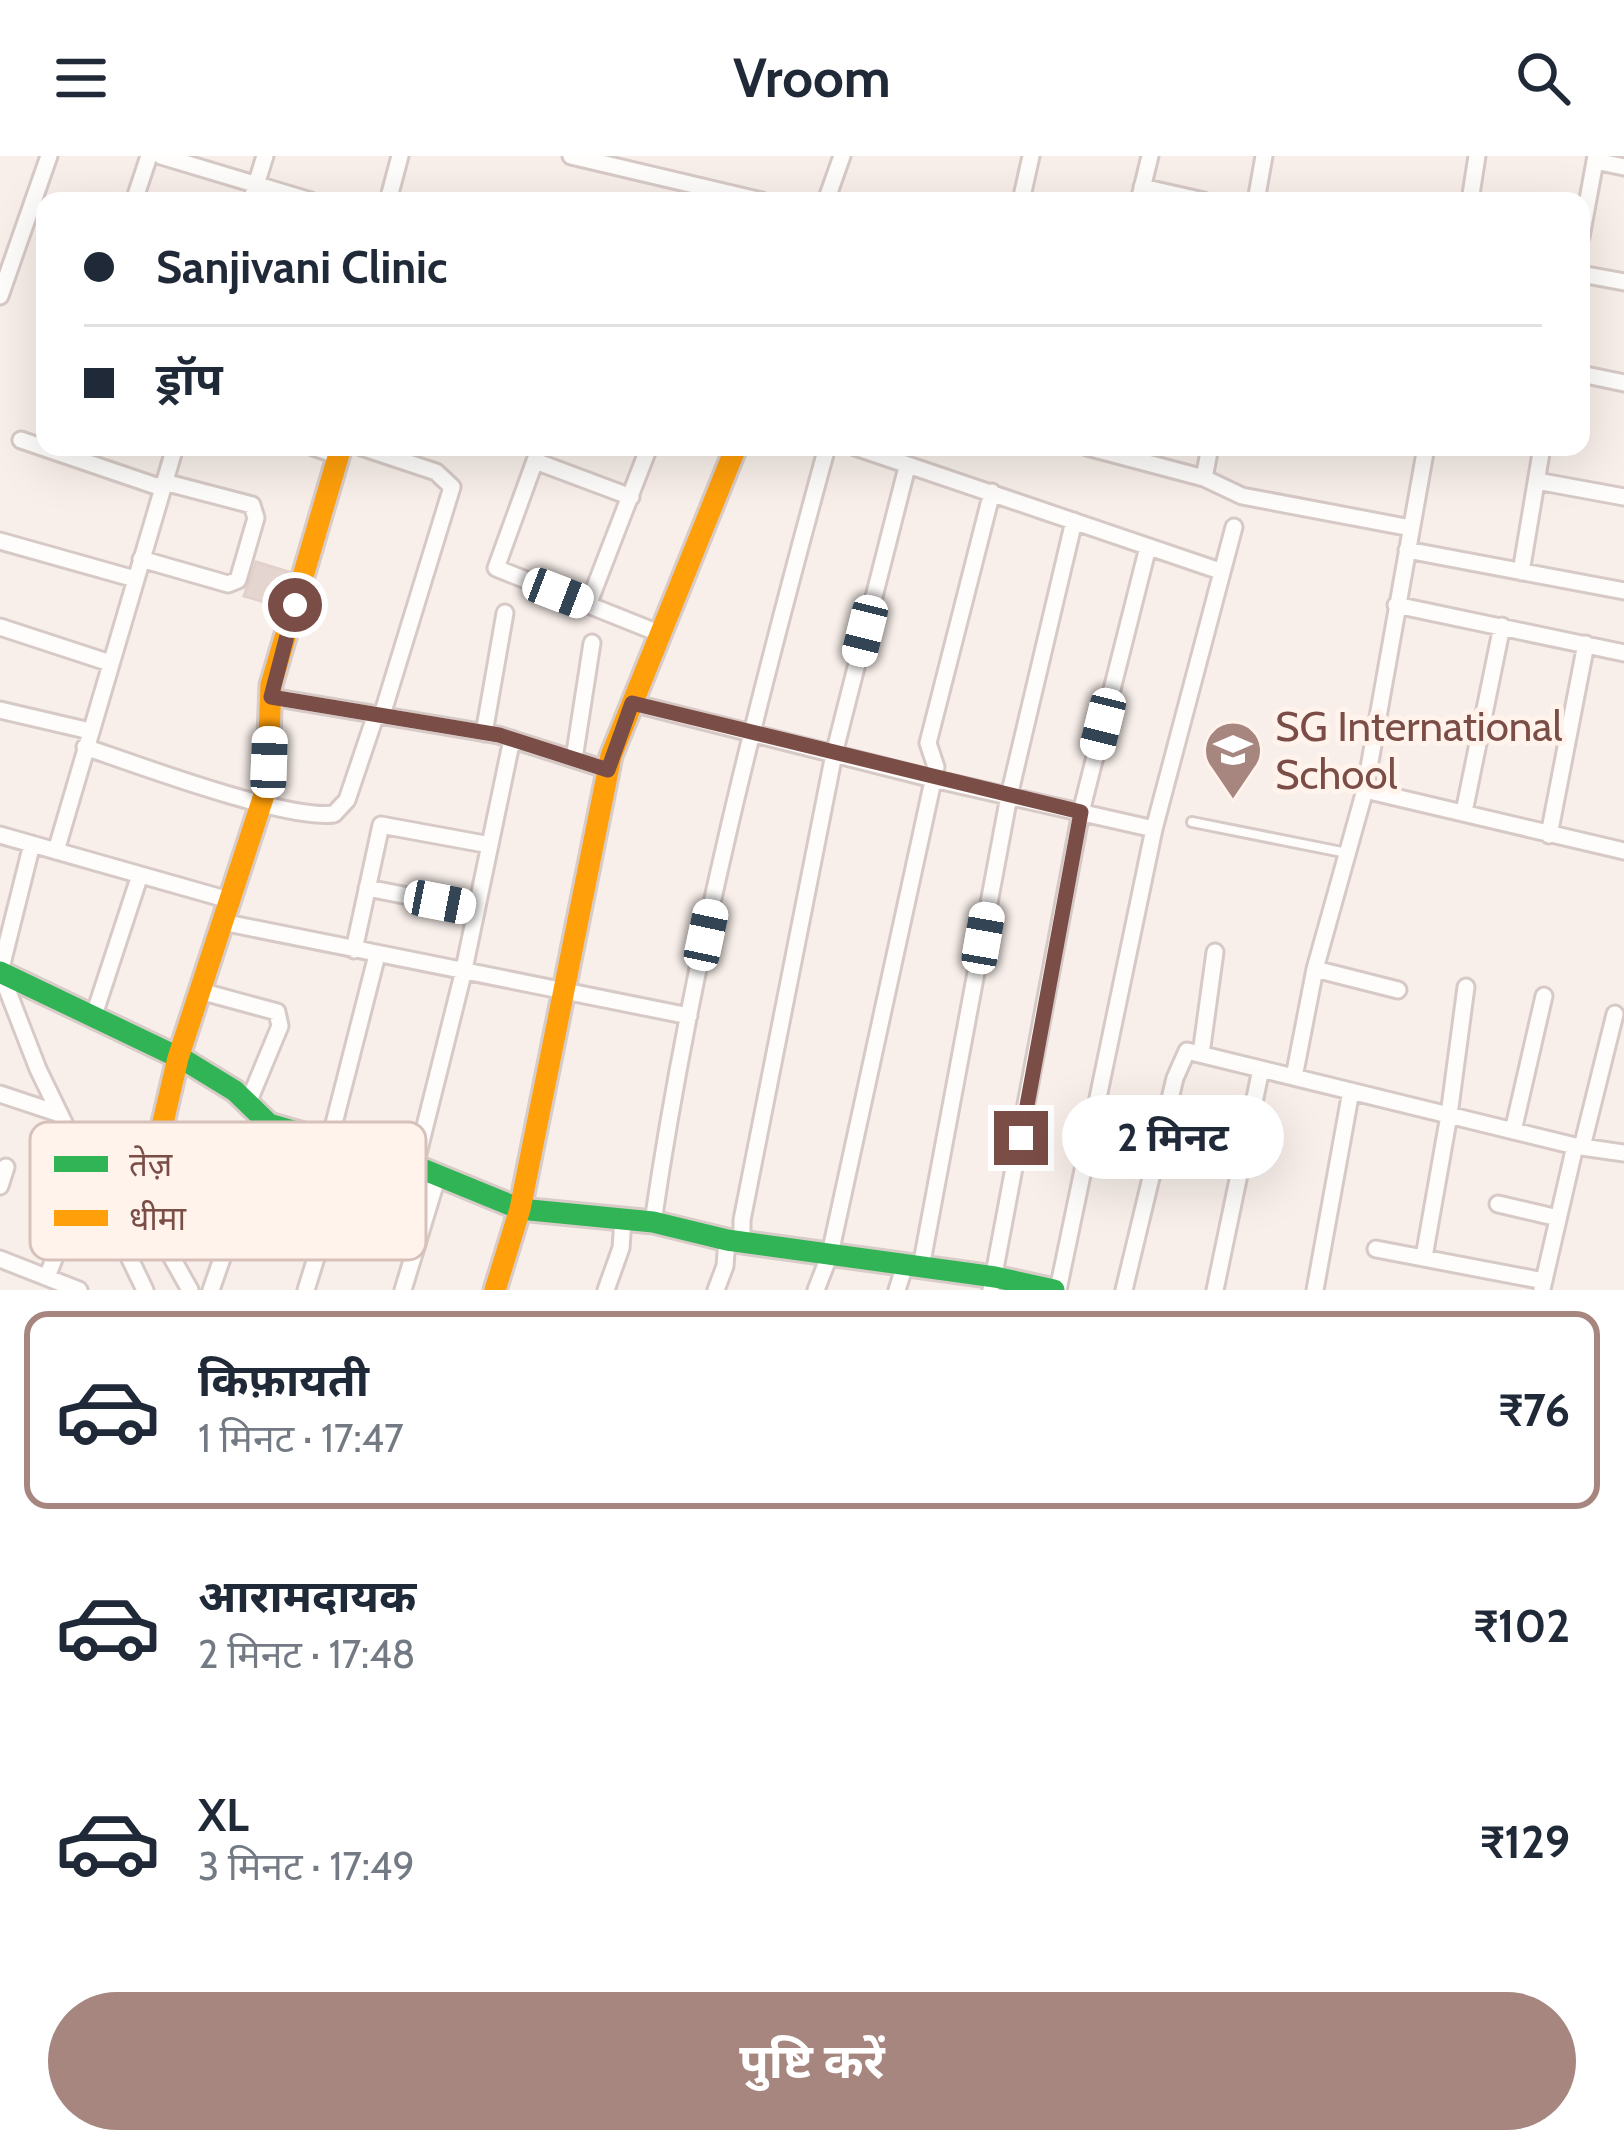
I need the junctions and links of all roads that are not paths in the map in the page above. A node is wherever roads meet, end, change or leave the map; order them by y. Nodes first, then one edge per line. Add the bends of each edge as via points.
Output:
1 (49, 156) edge
2 (149, 156) edge
3 (161, 156) edge
4 (265, 156) edge
5 (400, 156) edge
6 (572, 156) edge
7 (652, 156) edge
8 (842, 156) edge
9 (1031, 156) edge
10 (1150, 156) edge
11 (1264, 156) edge
12 (1477, 156) edge
13 (1595, 158) edge
14 (1624, 167) edge
15 (648, 174) junction
16 (36, 192) edge
17 (137, 192) edge
18 (251, 192) edge
19 (253, 192) edge
20 (390, 192) edge
21 (723, 192) edge
22 (829, 192) edge
23 (1023, 192) edge
24 (1141, 192) edge
25 (1258, 192) edge
26 (1471, 192) edge
27 (1589, 192) edge
28 (36, 193) edge
29 (1590, 276) edge
30 (1624, 282) edge
31 (0, 296) edge
32 (1590, 376) edge
33 (1624, 383) edge
34 (21, 440) dead end
35 (36, 444) edge
36 (74, 456) edge
37 (172, 456) edge
38 (339, 456) edge
39 (388, 456) edge
40 (537, 456) edge
41 (542, 456) edge
42 (646, 456) edge
43 (732, 456) edge
44 (825, 456) edge
45 (880, 456) edge
46 (1121, 456) edge
47 (1208, 456) edge
48 (1424, 456) edge
49 (1541, 456) edge
50 (907, 466) junction
51 (1204, 478) junction
52 (1537, 481) junction
53 (163, 485) junction
54 (992, 492) junction
55 (1624, 496) edge
56 (631, 497) junction
57 (1074, 521) junction
58 (1234, 527) dead end
59 (1411, 528) junction
60 (0, 541) edge
61 (1148, 547) junction
62 (1406, 550) junction
63 (141, 559) junction
64 (1220, 571) junction
65 (1521, 572) junction
66 (135, 580) junction
67 (1624, 591) edge
68 (1396, 604) junction
69 (588, 605) junction
70 (505, 613) dead end
71 (1502, 626) junction
72 (0, 627) edge
73 (661, 634) junction
74 (592, 643) dead end
75 (1586, 644) junction
76 (1624, 653) edge
77 (110, 663) junction
78 (271, 697) junction
79 (632, 703) junction
80 (0, 710) edge
81 (379, 715) junction
82 (484, 733) junction
83 (749, 733) junction
84 (87, 739) junction
85 (512, 739) junction
86 (834, 754) junction
87 (574, 759) junction
88 (608, 770) junction
89 (933, 779) junction
90 (1365, 790) junction
91 (1009, 796) junction
92 (261, 802) junction
93 (1081, 812) junction
94 (1464, 812) junction
95 (1192, 822) dead end
96 (1154, 829) junction
97 (0, 835) edge
98 (1549, 835) junction
99 (32, 844) junction
100 (490, 845) junction
101 (56, 851) junction
102 (1624, 851) edge
103 (1348, 853) junction
104 (140, 875) junction
105 (368, 888) junction
106 (476, 909) junction
107 (225, 911) junction
108 (354, 950) junction
109 (1215, 952) dead end
110 (377, 956) junction
111 (1315, 969) junction
112 (0, 971) edge
113 (463, 974) junction
114 (1466, 987) dead end
115 (1398, 991) dead end
116 (200, 992) junction
117 (564, 993) junction
118 (1544, 996) dead end
119 (1615, 1014) dead end
120 (94, 1015) junction
121 (689, 1016) junction
122 (1201, 1054) junction
123 (178, 1058) junction
124 (1261, 1069) junction
125 (1294, 1077) junction
126 (1351, 1091) junction
127 (0, 1094) edge
128 (248, 1103) junction
129 (60, 1114) junction
130 (1449, 1115) junction
131 (64, 1122) edge
132 (163, 1122) edge
133 (267, 1122) edge
134 (345, 1122) edge
135 (426, 1122) edge
136 (1513, 1131) junction
137 (1578, 1146) junction
138 (1624, 1153) edge
139 (6, 1167) dead end
140 (426, 1170) edge
141 (437, 1175) junction
142 (0, 1186) edge
143 (1498, 1204) dead end
144 (520, 1209) junction
145 (426, 1212) edge
146 (1558, 1218) junction
147 (623, 1220) junction
148 (653, 1222) junction
149 (734, 1241) junction
150 (1376, 1249) dead end
151 (830, 1254) junction
152 (1424, 1257) junction
153 (0, 1259) edge
154 (54, 1260) edge
155 (131, 1260) edge
156 (173, 1260) edge
157 (221, 1260) edge
158 (313, 1260) edge
159 (412, 1260) edge
160 (913, 1266) junction
161 (47, 1277) junction
162 (993, 1284) edge
163 (1543, 1285) edge
164 (80, 1290) edge
165 (145, 1290) edge
166 (190, 1290) edge
167 (211, 1290) edge
168 (306, 1290) edge
169 (403, 1290) edge
170 (495, 1290) edge
171 (606, 1290) edge
172 (716, 1290) edge
173 (816, 1290) edge
174 (897, 1290) edge
175 (1056, 1290) edge
176 (1124, 1290) edge
177 (1215, 1290) edge
178 (1316, 1290) edge

1 - 16 street
2 - 17 street
3 - 18 street
4 - 19 street
5 - 20 street
6 - 15 street
7 - 15 street
8 - 22 street
9 - 23 street
10 - 24 street
11 - 25 street
12 - 26 street
13 - 14 street
13 - 27 street
15 - 21 street
28 - 31 street
29 - 30 street
32 - 33 street
34 - 35 street
36 - 53 street
37 - 53 street
38 - 78 street
39 - 81 street via 436,472 452,487
40 - 69 street via 496,568
41 - 56 street
42 - 56 street
43 - 73 street
44 - 83 street
45 - 50 street
46 - 51 street
47 - 51 street
48 - 59 street
49 - 52 street
50 - 54 street
50 - 86 street
51 - 59 street via 1242,496
52 - 55 street
52 - 65 street
53 - 63 street
53 - 63 street via 252,505 256,518 239,576 228,584
54 - 57 street
54 - 89 street via 928,743
56 - 69 street
57 - 61 street
57 - 91 street
58 - 64 street
59 - 62 street
60 - 66 street
61 - 64 street
61 - 93 street
62 - 65 street
62 - 68 street
63 - 66 street
64 - 96 street
65 - 67 street
66 - 77 street
68 - 71 street
68 - 90 street
69 - 73 street
70 - 82 street
71 - 75 street
71 - 94 street
72 - 77 street
73 - 79 street
74 - 87 street
75 - 76 street
75 - 98 street
77 - 84 street
78 - 81 street
78 - 92 street
79 - 83 street
79 - 88 street
80 - 84 street
81 - 82 street
81 - 92 street via 342,810 322,816
82 - 85 street
83 - 86 street
83 - 121 street
84 - 92 street
84 - 101 street
85 - 87 street
85 - 100 street
86 - 89 street
86 - 149 street
87 - 88 street
88 - 117 street
89 - 91 street
89 - 151 street
90 - 94 street
90 - 103 street
91 - 93 street
91 - 160 street
92 - 107 street
93 - 96 street
93 - 162 street
94 - 98 street
95 - 103 lane
96 - 175 street
97 - 99 street
98 - 102 street
99 - 101 street
99 - 112 street
100 - 105 street via 381,825
100 - 106 street
101 - 104 street
103 - 111 street
104 - 107 street
104 - 120 street
105 - 106 street
105 - 108 street
106 - 113 street
107 - 108 street
107 - 116 street
108 - 110 street
109 - 122 street
110 - 113 street
110 - 134 street
111 - 115 street
111 - 125 street
112 - 120 street
112 - 129 street
113 - 117 street
113 - 135 street
114 - 130 street
116 - 123 street
116 - 128 street via 277,1012 280,1026
117 - 121 street
117 - 144 street
118 - 136 street
119 - 137 street
120 - 123 street
121 - 148 street
122 - 124 street
122 - 176 street via 1187,1051 1175,1078
123 - 128 street
123 - 132 street
124 - 125 street
124 - 177 street
125 - 126 street
126 - 130 street
126 - 178 street
127 - 129 street
128 - 133 street
129 - 131 street
130 - 136 street
130 - 152 street
136 - 137 street
137 - 138 street
137 - 146 street
139 - 142 street
140 - 141 street
141 - 144 street
141 - 145 street
143 - 146 street
144 - 147 street
144 - 170 street
146 - 163 street
147 - 148 street
147 - 171 street
148 - 149 street
149 - 151 street
149 - 172 street
150 - 152 street
151 - 160 street
151 - 173 street
152 - 163 street
153 - 161 street
154 - 161 street
155 - 165 street
156 - 166 street
157 - 167 street
158 - 168 street
159 - 169 street
160 - 162 street
160 - 174 street
161 - 164 street
162 - 175 street

